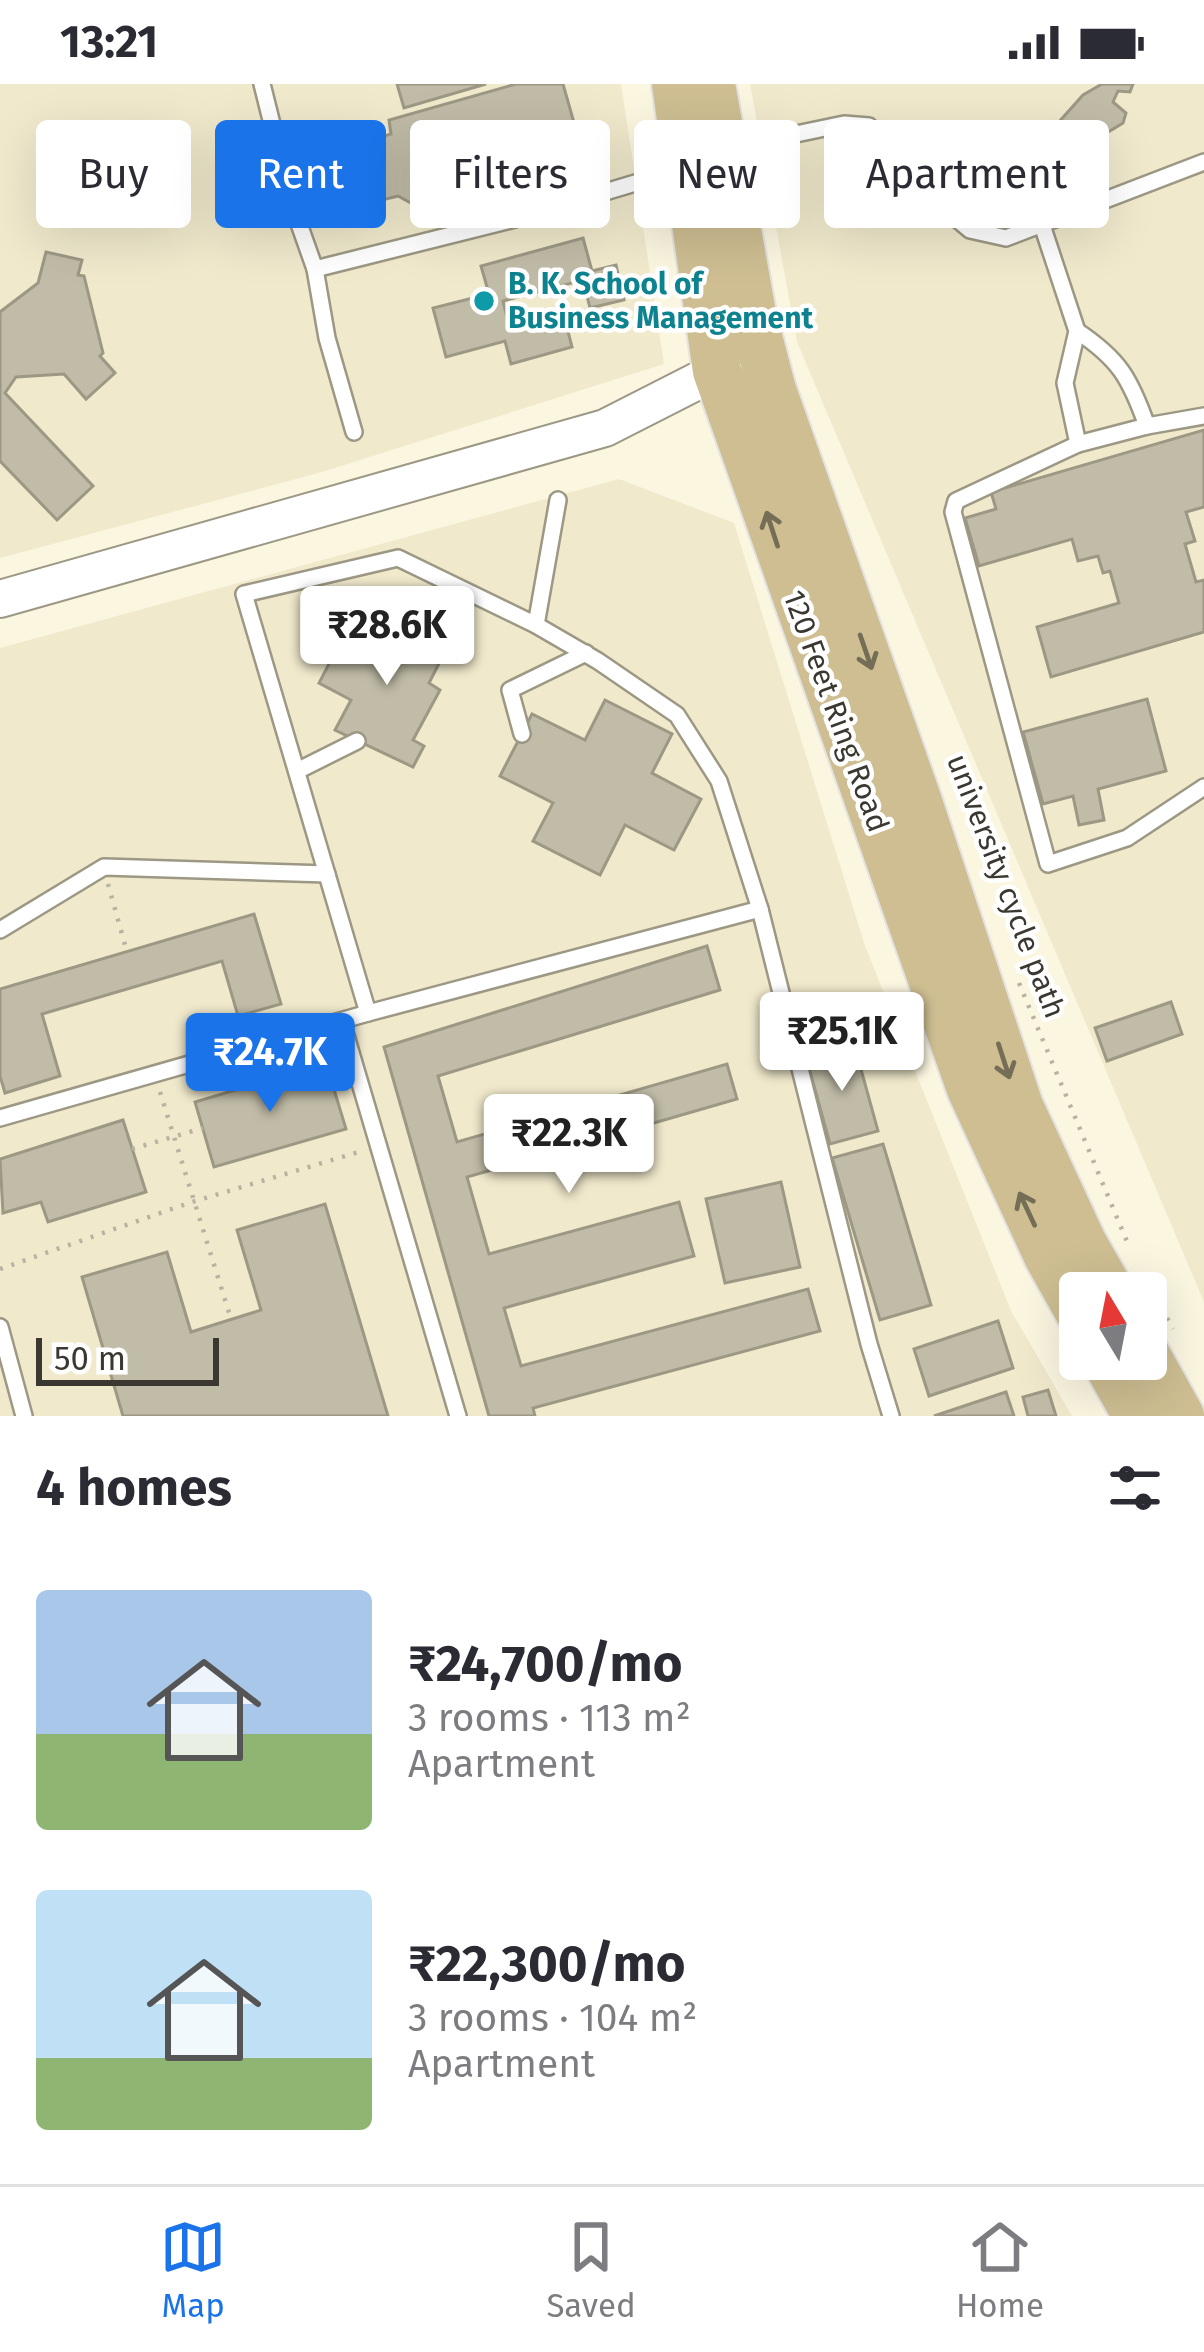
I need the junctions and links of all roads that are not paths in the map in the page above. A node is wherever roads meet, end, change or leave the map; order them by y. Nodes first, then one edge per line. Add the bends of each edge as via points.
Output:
1 (262, 84) edge
2 (676, 84) edge
3 (710, 84) edge
4 (691, 120) edge
5 (708, 120) edge
6 (1204, 162) edge
7 (634, 181) edge
8 (1109, 200) edge
9 (710, 228) edge
10 (726, 228) edge
11 (968, 228) edge
12 (1036, 228) edge
13 (1043, 228) edge
14 (315, 269) junction
15 (1077, 331) junction
16 (764, 358) junction
17 (718, 371) junction
18 (1204, 416) edge
19 (1147, 426) junction
20 (354, 432) dead end
21 (1078, 444) junction
22 (558, 500) dead end
23 (0, 599) edge
24 (536, 625) junction
25 (586, 653) junction
26 (522, 734) dead end
27 (357, 741) dead end
28 (297, 771) junction
29 (1204, 787) edge
30 (327, 874) junction
31 (760, 909) junction
32 (0, 930) edge
33 (368, 1013) junction
34 (342, 1022) junction
35 (0, 1118) edge
36 (1099, 1272) edge
37 (1059, 1276) edge
38 (0, 1328) edge
39 (1167, 1363) edge
40 (1117, 1380) edge
41 (24, 1416) edge
42 (458, 1416) edge
43 (891, 1416) edge
44 (1137, 1416) edge
45 (1180, 1416) edge

1 - 14 lane
2 - 4 main road, 120 Feet Ring Road
3 - 5 main road, 120 Feet Ring Road
6 - 8 lane
7 - 14 lane
9 - 17 main road, 120 Feet Ring Road
10 - 16 main road, 120 Feet Ring Road
11 - 12 lane via 1006,238
13 - 15 lane
14 - 20 lane
15 - 19 lane via 1130,379
15 - 21 lane via 1065,383
16 - 17 street
16 -> 36 main road, 120 Feet Ring Road via 1019,1106
17 - 23 street via 605,428
37 -> 17 main road, 120 Feet Ring Road via 971,1089
18 - 19 lane
19 - 21 lane
21 - 29 lane via 983,485 956,501 953,512 1048,864 1127,838
22 - 24 lane
24 - 25 lane
24 - 28 lane via 398,558 244,593
25 - 26 lane via 510,690
25 - 31 lane via 677,715 719,781
27 - 28 lane
28 - 30 lane
30 - 32 lane via 103,867
30 - 33 lane
31 - 33 lane
31 - 43 lane
33 - 34 lane
34 - 35 lane
34 - 42 lane
38 - 41 lane
39 - 45 main road
40 - 44 main road

